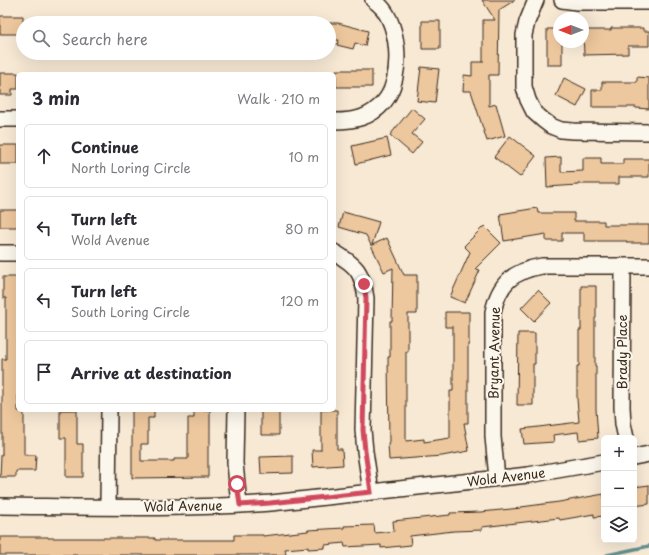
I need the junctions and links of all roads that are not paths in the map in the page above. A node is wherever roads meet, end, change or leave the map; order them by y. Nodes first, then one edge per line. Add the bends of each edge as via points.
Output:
1 (373, 0) edge
2 (536, 0) edge
3 (562, 0) edge
4 (586, 1) edge
5 (649, 2) edge
6 (0, 119) edge
7 (16, 119) edge
8 (336, 121) edge
9 (649, 132) edge
10 (16, 252) edge
11 (0, 253) edge
12 (336, 253) edge
13 (623, 266) junction
14 (649, 266) edge
15 (109, 412) edge
16 (236, 412) edge
17 (625, 435) edge
18 (649, 454) edge
19 (637, 456) edge
20 (601, 463) edge
21 (497, 478) junction
22 (371, 492) junction
23 (240, 505) junction
24 (0, 506) edge
25 (108, 507) junction

1 - 8 street via 385,10 394,32 394,82 385,101 366,116 354,120
2 - 9 street via 524,35 524,87 534,112 551,126 561,130
3 - 4 street
4 - 5 street
6 - 7 street
10 - 11 street
12 - 22 street via 354,266 364,284 366,298 363,430
13 - 14 street, Bryant Avenue
13 - 17 street, Brady Place via 622,407
13 - 21 street, Bryant Avenue via 542,266 517,273 501,290 493,312 493,437
15 - 25 street
16 - 23 street via 235,463
18 - 19 street
20 - 21 street, Wold Avenue
21 - 22 street, Wold Avenue
22 - 23 street, Wold Avenue
23 - 25 street, Wold Avenue
24 - 25 street, Wold Avenue

